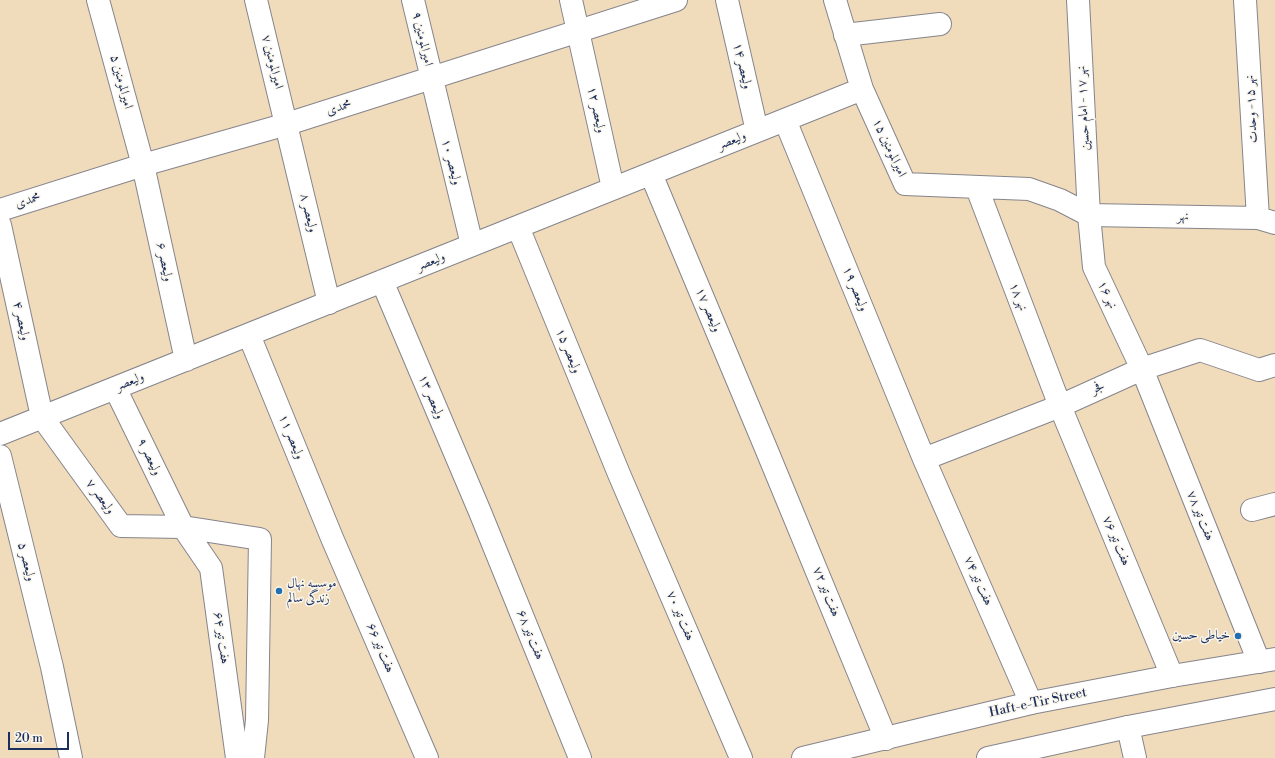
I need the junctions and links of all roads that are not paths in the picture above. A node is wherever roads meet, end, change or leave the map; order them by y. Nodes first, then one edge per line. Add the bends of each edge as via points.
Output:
1 (98, 0) edge
2 (256, 0) edge
3 (413, 0) edge
4 (571, 0) edge
5 (676, 0) edge
6 (727, 0) edge
7 (835, 0) edge
8 (1078, 0) edge
9 (1245, 0) edge
10 (940, 24) dead end
11 (579, 31) junction
12 (845, 35) junction
13 (431, 78) junction
14 (862, 89) junction
15 (785, 120) junction
16 (287, 124) junction
17 (757, 131) junction
18 (143, 165) junction
19 (651, 174) junction
20 (614, 188) junction
21 (977, 188) junction
22 (0, 210) edge
23 (1090, 215) junction
24 (1267, 221) edge
25 (0, 225) edge
26 (518, 227) junction
27 (472, 245) junction
28 (382, 282) junction
29 (329, 303) junction
30 (249, 335) junction
31 (186, 360) junction
32 (1275, 365) edge
33 (1142, 369) junction
34 (115, 388) junction
35 (1060, 406) junction
36 (42, 417) junction
37 (0, 434) edge
38 (765, 446) joint
39 (0, 456) edge
40 (924, 459) junction
41 (619, 474) joint
42 (1275, 504) edge
43 (1252, 510) dead end
44 (480, 512) joint
45 (183, 526) junction
46 (332, 538) joint
47 (1267, 661) edge
48 (1172, 676) junction
49 (1275, 699) edge
50 (1031, 702) junction
51 (1128, 727) junction
52 (886, 739) junction
53 (71, 758) edge
54 (237, 758) edge
55 (254, 758) edge
56 (427, 758) edge
57 (580, 758) edge
58 (741, 758) edge
59 (803, 758) edge
60 (988, 758) edge
61 (1135, 758) edge

1 - 18 street, امیرالمومنین ۵
2 - 16 street, امیرالمومنین ۷
3 - 13 street, امیرالمومنین ۹
4 - 11 street, ولیعصر ۱۲
5 - 11 street, محمدی
6 - 17 street, ولیعصر ۱۴
7 - 12 street, امیرالمومنین ۱۵
8 - 23 street, نهر ۱۷ - امام حسین
9 - 24 street, نهر ۱۵- وحدت
10 - 12 street
11 - 13 street, محمدی
11 - 20 street, ولیعصر ۱۲
12 - 14 street, امیرالمومنین ۱۵
13 - 16 street, محمدی
13 - 27 street, ولیعصر ۱۰
14 - 15 street, ولیعصر
14 - 21 street, امیرالمومنین ۱۵ via 905,184
15 - 17 street, ولیعصر
15 - 40 street, ولیعصر ۱۹
16 - 18 street, محمدی
16 - 29 street, ولیعصر ۸
17 - 19 street, ولیعصر
18 - 22 street, محمدی
18 - 31 street, ولیعصر ۶
19 - 20 street, ولیعصر
19 - 38 street, ولیعصر ۱۷
20 - 26 street, ولیعصر
21 - 23 street, امیرالمومنین ۱۵ via 1029,189 1060,200
21 - 35 street, نهر ۱۸
23 - 24 street, نهر
23 - 33 street, نهر ۱۶ via 1094,267
25 - 36 street, ولیعصر ۴
26 - 27 street, ولیعصر
26 - 41 street, ولیعصر ۱۵
27 - 28 street, ولیعصر
28 - 29 street, ولیعصر
28 - 44 street, ولیعصر ۱۳
29 - 30 street, ولیعصر
30 - 31 street, ولیعصر
30 - 46 street, ولیعصر ۱۱
31 - 34 street, ولیعصر
32 - 33 street, فجر via 1259,370 1200,350
33 - 35 street, فجر
33 - 47 street, هفت تیر ۷۸
34 - 36 street, ولیعصر
34 - 45 street, ولیعصر ۹
35 - 40 street, فجر
35 - 48 street, هفت تیر ۷۶
36 - 37 street, ولیعصر
36 - 45 street, ولیعصر ۷ via 121,526
38 - 52 street, هفت تیر ۷۲
39 - 53 street, ولیعصر ۵ via 52,667
40 - 50 street, هفت تیر ۷۴
41 - 58 street, هفت تیر ۷۰
42 - 43 street
44 - 57 street, هفت تیر ۶۸
45 - 54 street, هفت تیر ۶۴ via 211,568
45 - 55 street via 260,539
46 - 56 street, هفت تیر ۶۶
47 - 48 street, Haft-e-Tir Street
48 - 50 street, Haft-e-Tir Street
49 - 51 street
50 - 52 street, Haft-e-Tir Street
51 - 60 street
51 - 61 street
52 - 59 street, Haft-e-Tir Street

